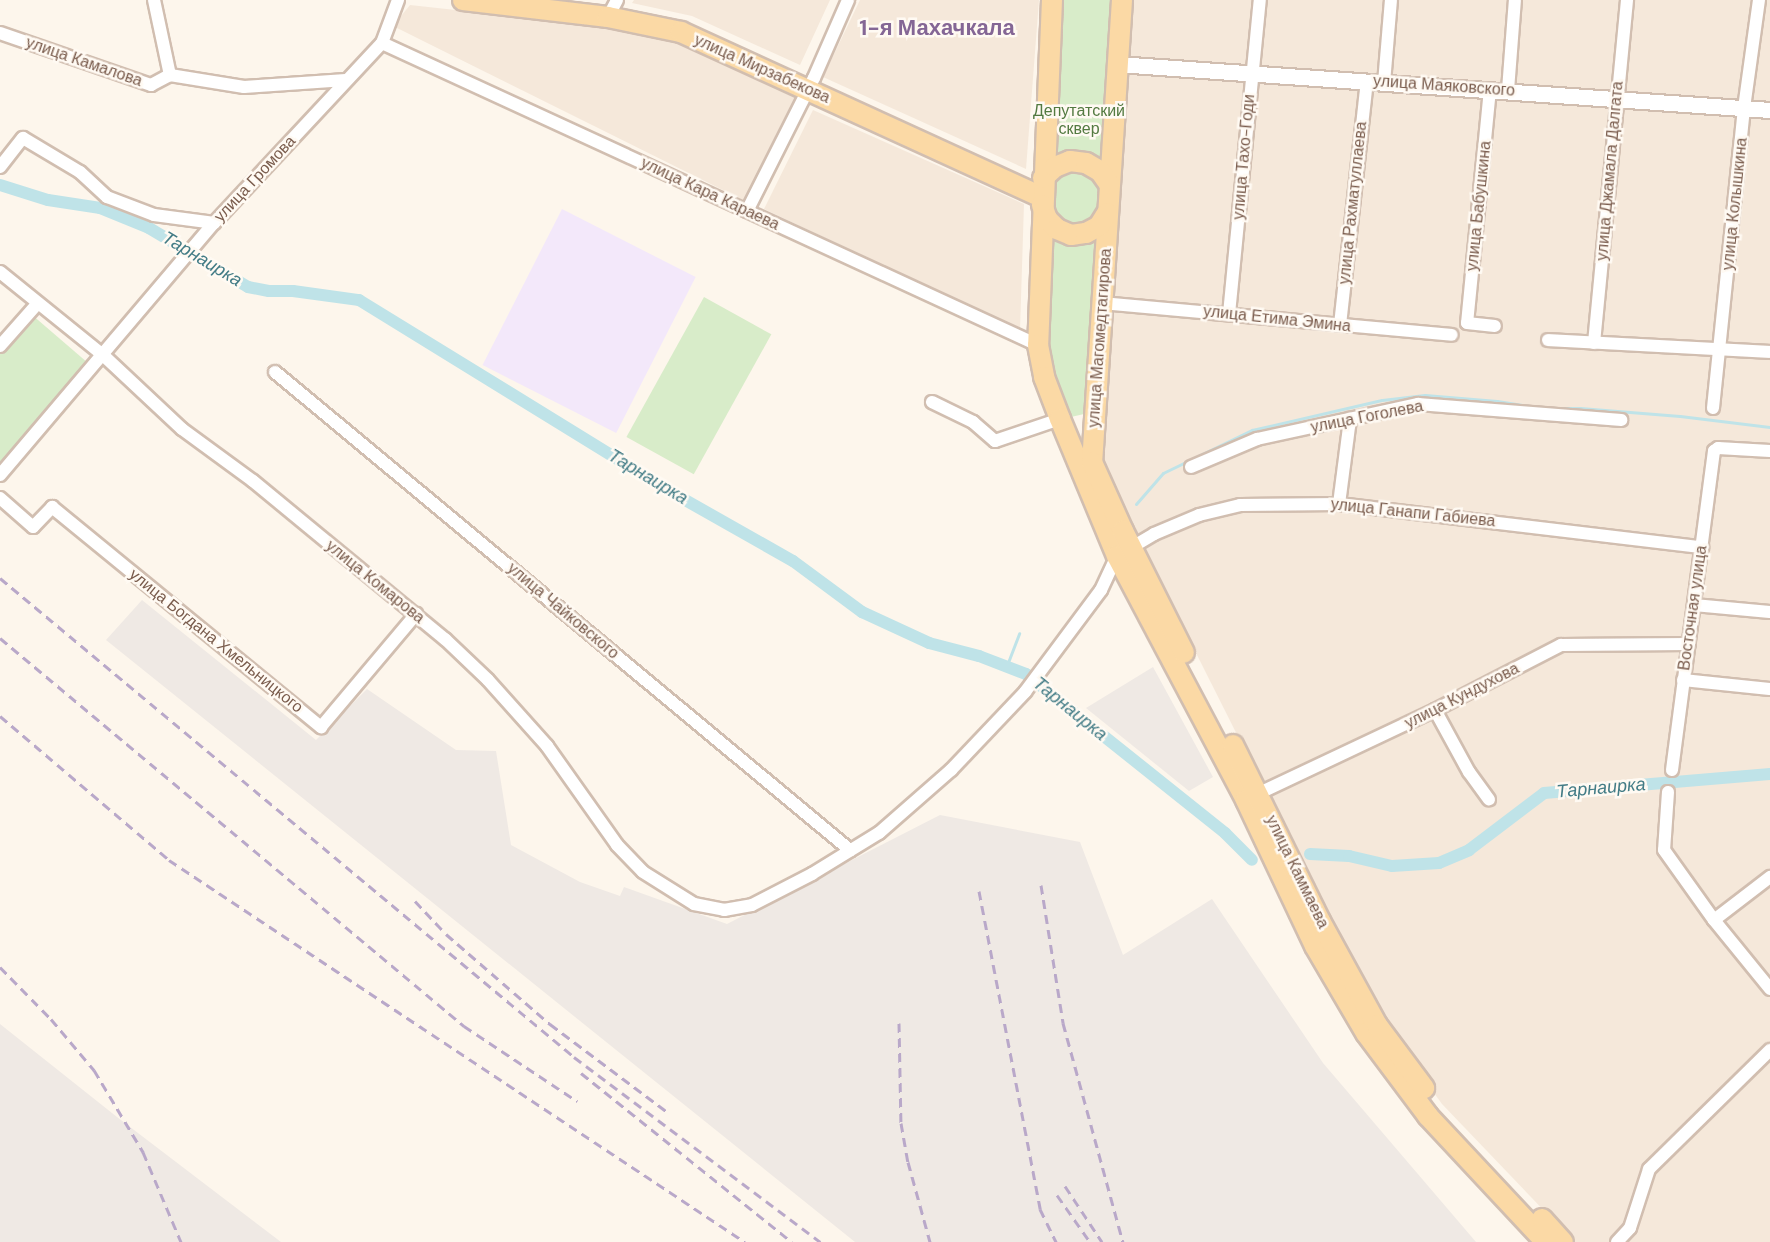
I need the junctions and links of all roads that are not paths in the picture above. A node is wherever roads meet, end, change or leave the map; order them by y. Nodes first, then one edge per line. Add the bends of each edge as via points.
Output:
1 (154, 0) edge
2 (398, 0) edge
3 (463, 0) edge
4 (549, 0) edge
5 (848, 0) edge
6 (1052, 0) edge
7 (1122, 0) edge
8 (1260, 0) edge
9 (1391, 0) edge
10 (1515, 0) edge
11 (1627, 0) edge
12 (1759, 0) edge
13 (613, 8) edge
14 (0, 33) edge
15 (382, 44) junction
16 (1117, 64) junction
17 (1252, 72) junction
18 (170, 75) junction
19 (346, 80) junction
20 (1367, 81) junction
21 (1384, 82) junction
22 (812, 84) junction
23 (1490, 89) junction
24 (1508, 90) junction
25 (1617, 98) junction
26 (1744, 108) junction
27 (1770, 110) edge
28 (0, 167) edge
29 (1109, 184) junction
30 (1043, 191) junction
31 (747, 211) junction
32 (1107, 213) junction
33 (214, 223) junction
34 (0, 272) edge
35 (38, 303) junction
36 (1102, 303) junction
37 (1229, 314) junction
38 (1340, 325) junction
39 (1495, 326) dead end
40 (1452, 335) dead end
41 (1548, 340) dead end
42 (1594, 343) junction
43 (1038, 345) junction
44 (0, 346) edge
45 (1720, 350) junction
46 (1770, 352) edge
47 (103, 355) junction
48 (275, 372) dead end
49 (932, 402) dead end
50 (1713, 408) dead end
51 (1060, 419) junction
52 (1350, 419) junction
53 (1621, 420) dead end
54 (1770, 451) edge
55 (1086, 464) junction
56 (1191, 467) dead end
57 (0, 475) edge
58 (0, 498) edge
59 (1338, 504) junction
60 (1702, 547) junction
61 (1124, 553) junction
62 (1694, 605) junction
63 (1770, 612) edge
64 (416, 614) junction
65 (1689, 645) junction
66 (1683, 680) junction
67 (1770, 689) edge
68 (1435, 710) junction
69 (1672, 770) dead end
70 (1668, 792) dead end
71 (1252, 796) junction
72 (1489, 800) dead end
73 (850, 850) junction
74 (1770, 877) edge
75 (1714, 920) junction
76 (1770, 989) edge
77 (1770, 1050) edge
78 (1546, 1242) edge
79 (1563, 1242) edge
80 (1617, 1242) edge

1 - 18 street
2 - 15 street, улица Громова
3 - 13 main road, улица Мирзабекова
4 - 13 main road, улица Мирзабекова
5 - 22 street
6 - 30 main road, улица Магомедтагирова
7 - 16 main road
8 - 17 street, улица Тахо-Годи
9 - 21 street
10 - 24 street
11 - 25 street, улица Джамала Далгата
12 - 26 street, улица Колышкина
13 - 22 main road, улица Мирзабекова via 685,22
14 - 18 street, улица Камалова via 151,85
15 - 19 street, улица Громова
15 - 31 street, улица Кара Караева
16 - 17 street, улица Маяковского
16 - 29 main road
17 - 20 street, улица Маяковского
17 - 37 street, улица Тахо-Годи
18 - 19 street, улица Камалова via 244,87
19 - 33 street, улица Громова
20 - 21 street, улица Маяковского
20 - 38 street, улица Рахматуллаева
21 - 23 street, улица Маяковского
22 - 30 main road, улица Мирзабекова
22 - 31 street
23 - 24 street, улица Маяковского
23 - 39 street, улица Бабушкина via 1467,323
24 - 25 street, улица Маяковского
25 - 26 street, улица Маяковского
25 - 42 street, улица Джамала Далгата
26 - 27 street, улица Маяковского
26 - 45 street, улица Колышкина
28 - 33 street via 23,138 80,172 107,197 154,215
29 - 30 main road via 1100,171 1086,163 1070,161 1055,167
29 - 32 main road
30 - 32 main road via 1047,219 1057,230 1086,233 1099,226
30 - 43 main road, улица Магомедтагирова
31 - 43 street, улица Кара Караева
32 - 36 main road, улица Магомедтагирова
33 - 47 street, улица Громова
34 - 35 street, улица Комарова
35 - 44 street
35 - 47 street, улица Комарова
36 - 37 street, улица Етима Эмина
36 - 55 main road, улица Магомедтагирова
37 - 38 street, улица Етима Эмина
38 - 40 street, улица Етима Эмина
41 - 42 street
42 - 45 street
43 - 51 main road, улица Магомедтагирова via 1044,377
45 - 46 street
45 - 50 street, улица Колышкина
47 - 57 street, улица Громова
47 - 64 street, улица Комарова via 182,429 254,481
48 - 73 street, улица Чайковского
49 - 51 street via 973,422 995,441
51 - 55 main road, улица Магомедтагирова
52 - 53 street, улица Гоголева via 1418,404
52 - 56 street, улица Гоголева via 1257,439
52 - 59 street
54 - 60 street, Восточная улица via 1718,448 1712,457
55 - 61 main road, улица Каммаева
58 - 64 street, улица Богдана Хмельницкого via 33,527 52,507 321,727
59 - 60 street, улица Ганапи Габиева
59 - 61 street, улица Ганапи Габиева via 1240,505 1198,515 1154,534
60 - 62 street, Восточная улица
61 - 71 main road, улица Каммаева
61 - 73 street via 1025,692 951,771 879,833
62 - 63 street
62 - 65 street, Восточная улица
64 - 73 street, улица Комарова via 488,680 532,730 617,845 643,872 694,904 724,910 752,905
65 - 66 street, Восточная улица
65 - 68 street, улица Кундухова via 1561,645
66 - 67 street
66 - 69 street, Восточная улица
68 - 71 street, улица Кундухова
68 - 72 street
70 - 75 street via 1664,850
71 - 78 main road, улица Каммаева via 1315,946 1366,1033 1428,1116
71 - 79 main road, улица Каммаева via 1377,1024 1439,1109
74 - 75 street
75 - 76 street
77 - 80 street via 1650,1169 1630,1228

